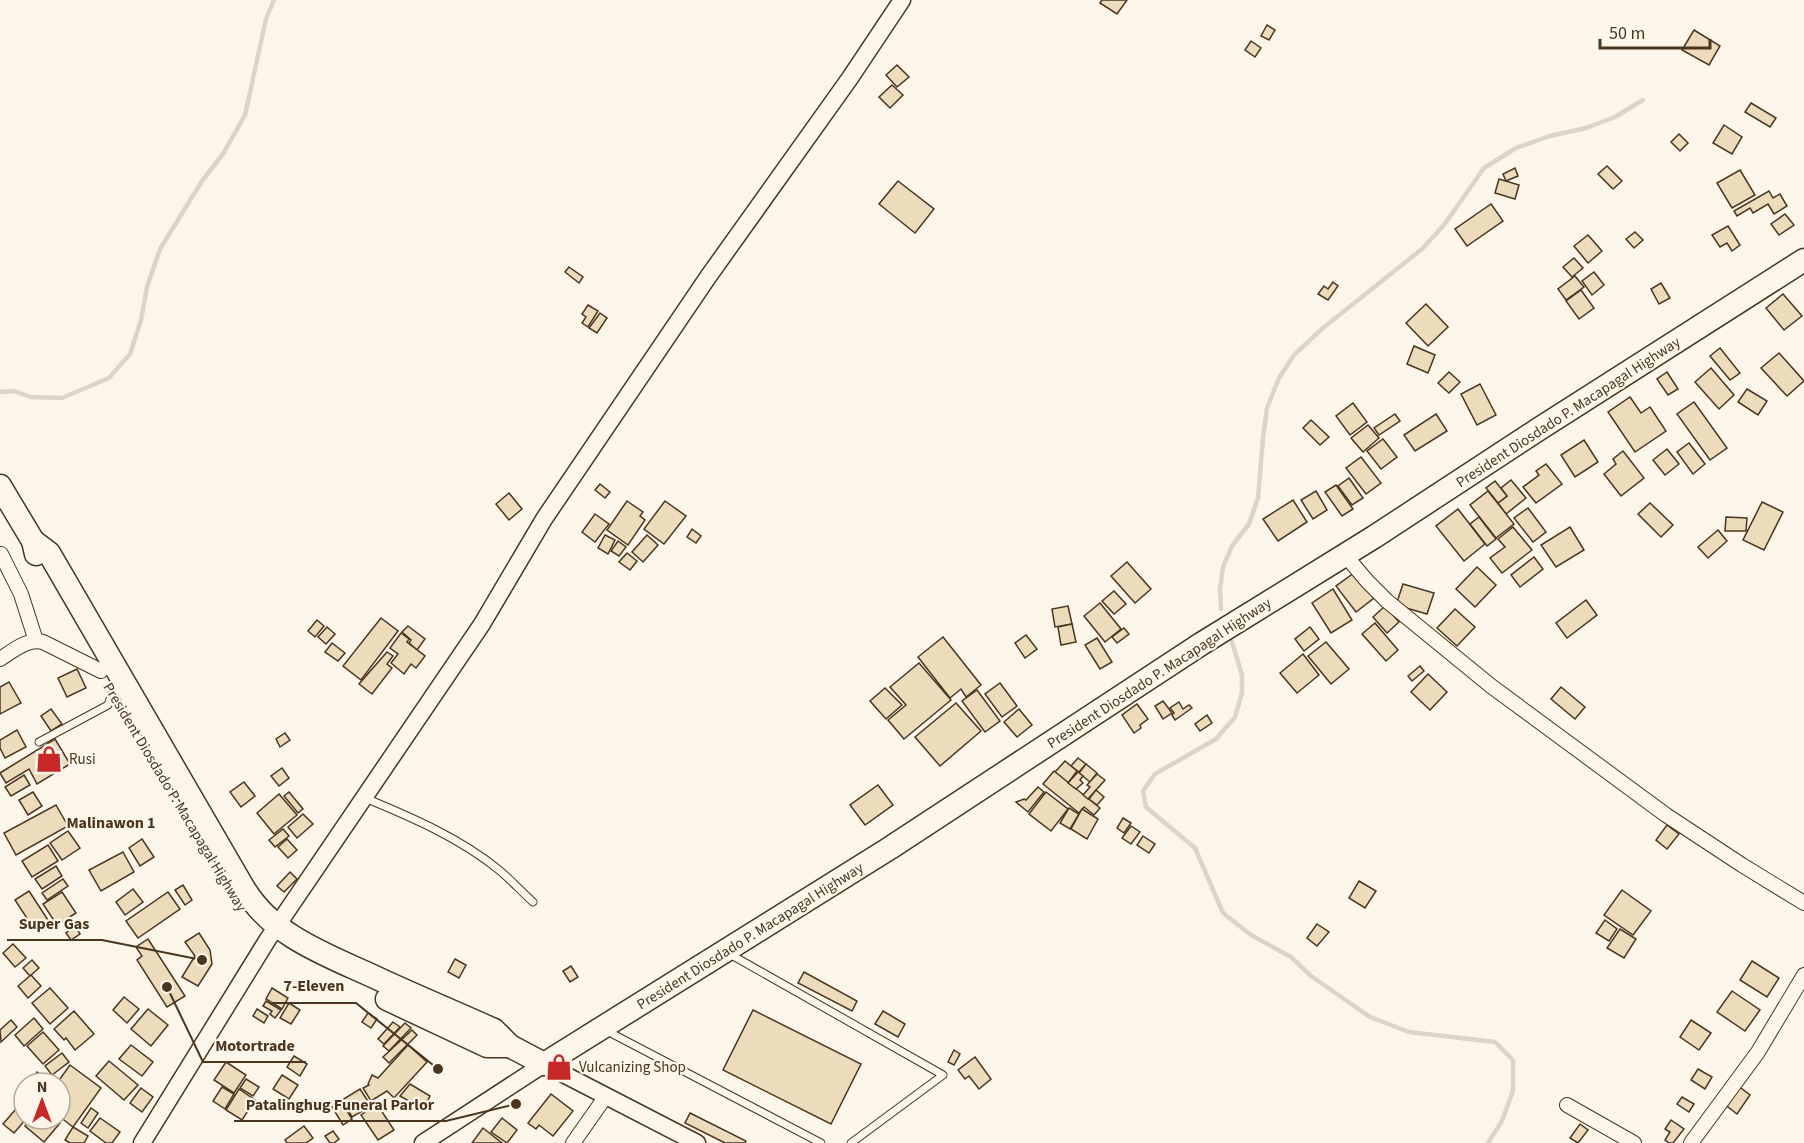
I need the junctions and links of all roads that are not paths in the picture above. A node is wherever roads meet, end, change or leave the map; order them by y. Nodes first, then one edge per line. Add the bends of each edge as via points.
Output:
1 (902, 0) edge
2 (1804, 260) edge
3 (0, 486) edge
4 (33, 540) junction
5 (1, 555) edge
6 (1345, 555) junction
7 (36, 641) junction
8 (0, 659) edge
9 (101, 671) junction
10 (112, 691) junction
11 (136, 718) junction
12 (39, 742) dead end
13 (363, 797) junction
14 (533, 902) dead end
15 (1804, 903) edge
16 (272, 932) junction
17 (726, 951) junction
18 (1804, 975) edge
19 (602, 1028) junction
20 (544, 1064) junction
21 (606, 1096) junction
22 (1568, 1105) dead end
23 (142, 1143) edge
24 (423, 1143) edge
25 (573, 1143) edge
26 (697, 1143) edge
27 (820, 1143) edge
28 (851, 1143) edge
29 (1634, 1143) edge
30 (1691, 1143) edge

1 - 13 street via 544,519 482,624
2 - 6 highway, President Diosdado P. Macapagal Highway
3 - 4 highway, President Diosdado P. Macapagal Highway
4 - 9 highway, President Diosdado P. Macapagal Highway via 38,561
4 - 11 highway, President Diosdado P. Macapagal Highway via 48,553
5 - 7 street via 21,594
6 - 15 street via 1387,602 1491,686 1666,814
6 - 17 highway, President Diosdado P. Macapagal Highway
7 - 8 street via 27,642
7 - 9 street
9 - 10 highway, President Diosdado P. Macapagal Highway
10 - 11 highway, President Diosdado P. Macapagal Highway
10 - 12 lane via 108,705
11 - 16 highway, President Diosdado P. Macapagal Highway via 206,839
13 - 14 lane via 474,853
13 - 16 street
16 - 20 highway, President Diosdado P. Macapagal Highway via 494,1030 510,1046
16 - 23 street
17 - 19 highway, President Diosdado P. Macapagal Highway
17 - 28 lane via 943,1075
18 - 30 street via 1758,1052
19 - 20 highway, President Diosdado P. Macapagal Highway
19 - 27 lane
20 - 21 street
20 - 24 street
21 - 25 street
21 - 26 street
22 - 29 street

